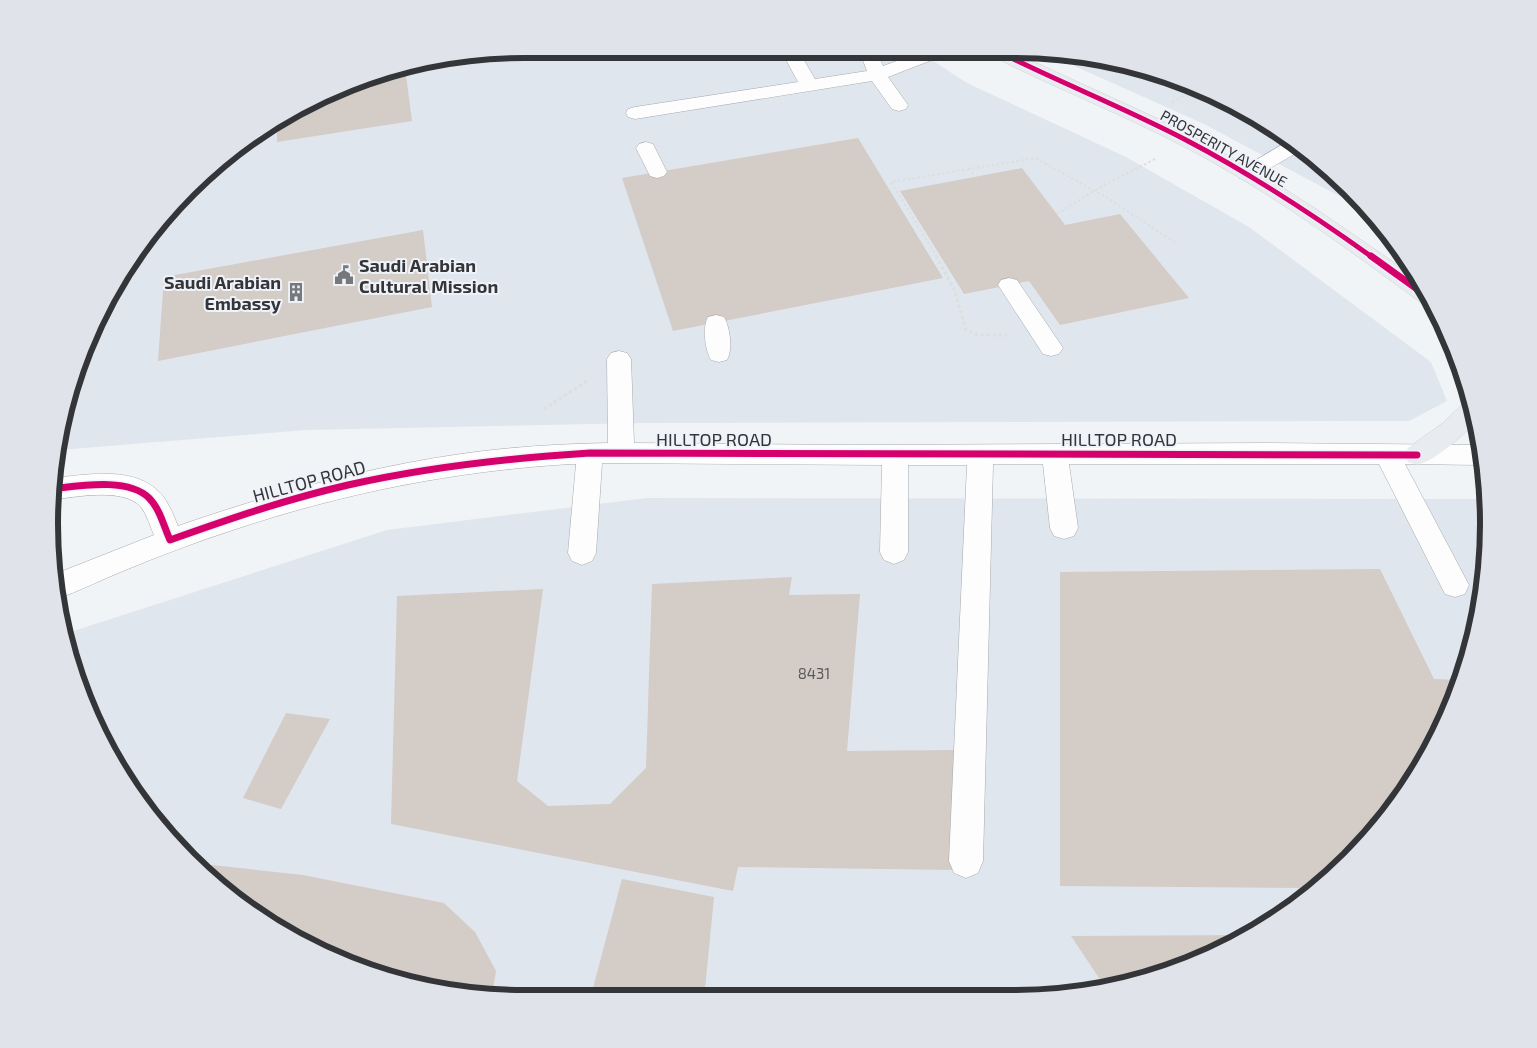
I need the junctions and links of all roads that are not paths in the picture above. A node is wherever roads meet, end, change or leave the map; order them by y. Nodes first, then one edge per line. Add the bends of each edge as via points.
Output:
1 (794, 58) edge
2 (871, 58) edge
3 (921, 58) edge
4 (1011, 58) edge
5 (877, 75) junction
6 (809, 86) junction
7 (899, 105) dead end
8 (635, 113) dead end
9 (646, 148) dead end
10 (1289, 149) edge
11 (657, 172) dead end
12 (1246, 174) junction
13 (1010, 285) dead end
14 (1415, 288) edge
15 (716, 323) dead end
16 (1046, 342) road end
17 (719, 354) dead end
18 (619, 359) road end
19 (1467, 415) edge
20 (590, 453) junction
21 (621, 454) junction
22 (980, 454) junction
23 (1055, 454) junction
24 (1387, 454) junction
25 (895, 455) junction
26 (1417, 455) junction
27 (1475, 455) edge
28 (58, 489) edge
29 (1064, 528) dead end
30 (170, 540) junction
31 (894, 552) dead end
32 (582, 553) dead end
33 (61, 585) edge
34 (1455, 585) dead end
35 (966, 861) dead end

1 - 6 street
2 - 5 street
3 - 5 street
4 - 12 main road, PROSPERITY AVENUE via 1130,113
5 - 6 street
5 - 7 street
6 - 8 street
9 - 11 street
10 - 12 street
12 - 14 main road, PROSPERITY AVENUE via 1328,226
13 - 16 street
15 - 17 street
18 - 21 street
19 - 26 main road
20 - 21 street, HILLTOP ROAD
20 - 30 street, HILLTOP ROAD via 464,464 366,481 248,512
20 - 32 street
21 - 25 street, HILLTOP ROAD
22 - 23 street, HILLTOP ROAD
22 - 25 street, HILLTOP ROAD
22 - 35 street
23 - 24 street, HILLTOP ROAD
23 - 29 street
24 - 26 street, HILLTOP ROAD
24 - 34 street
25 - 31 street
26 - 27 street, HILLTOP ROAD
28 - 30 street via 111,485 139,490 150,498
30 - 33 street, HILLTOP ROAD

